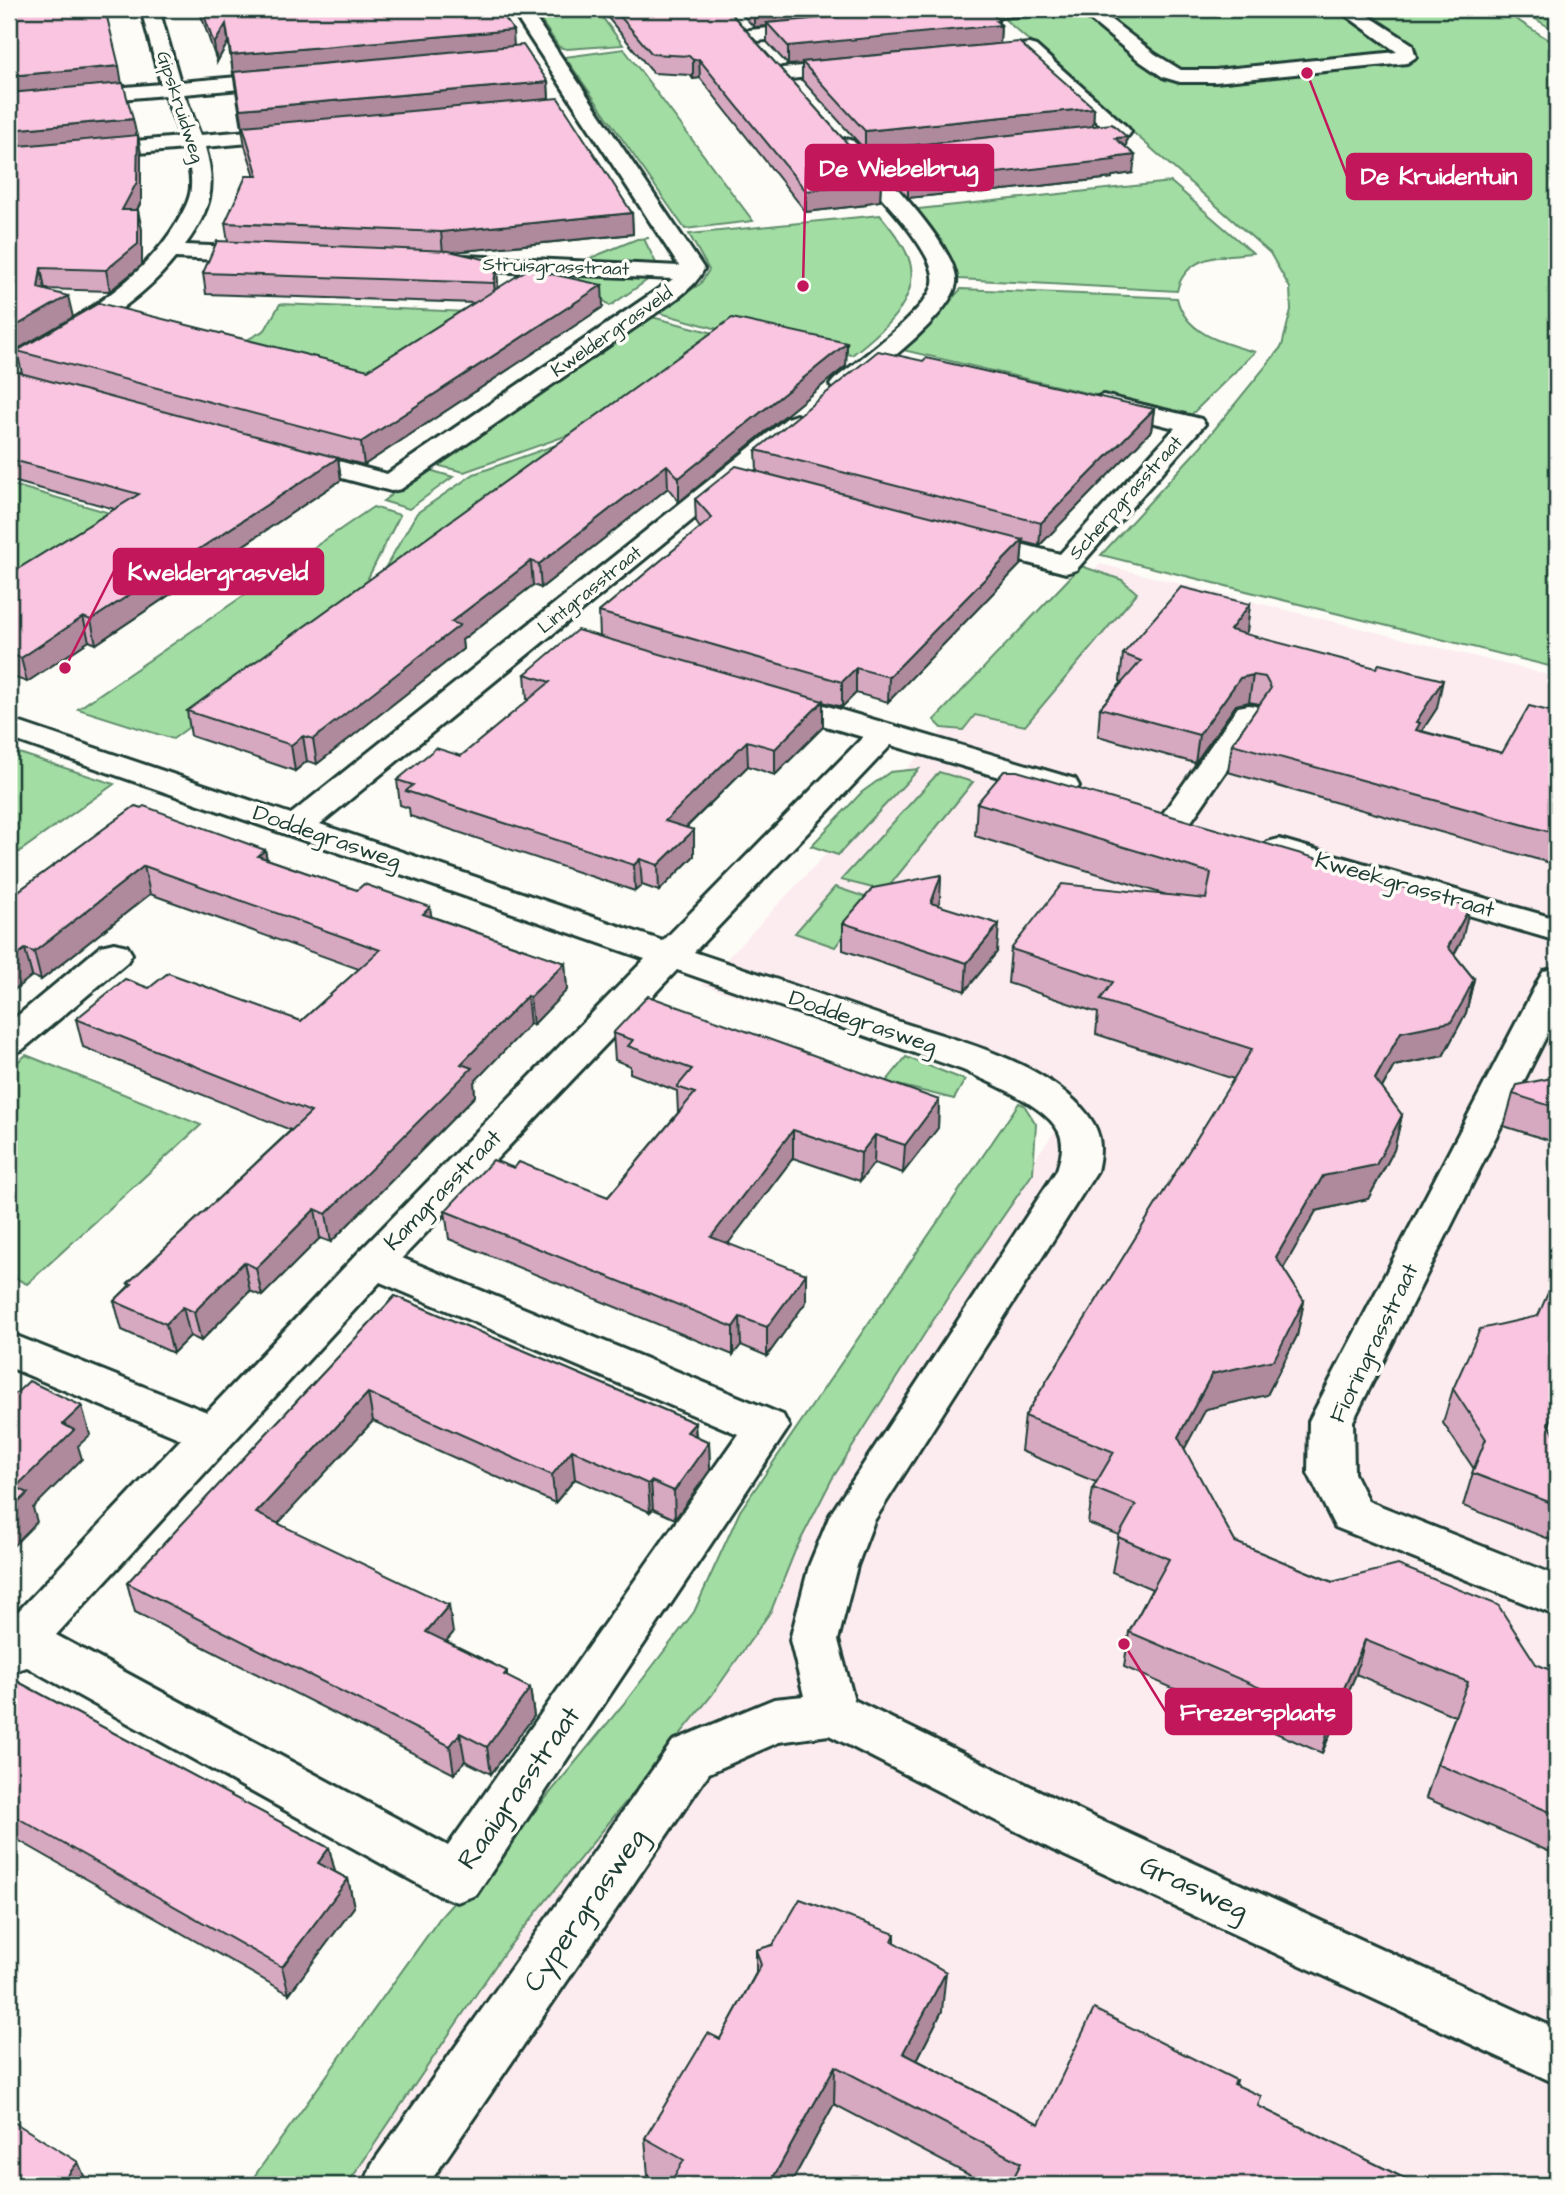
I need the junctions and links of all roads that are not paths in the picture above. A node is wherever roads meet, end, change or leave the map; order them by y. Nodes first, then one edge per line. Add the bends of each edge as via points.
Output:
1 (150, 9) edge
2 (520, 9) edge
3 (1033, 9) edge
4 (1086, 9) edge
5 (1346, 9) edge
6 (732, 18) edge
7 (922, 20) edge
8 (842, 27) edge
9 (749, 36) junction
10 (551, 54) junction
11 (524, 56) edge
12 (961, 57) edge
13 (878, 65) edge
14 (782, 74) junction
15 (303, 78) edge
16 (172, 89) junction
17 (799, 94) edge
18 (9, 103) edge
19 (586, 106) junction
20 (557, 108) edge
21 (320, 131) edge
22 (835, 133) edge
23 (1066, 138) edge
24 (192, 144) junction
25 (887, 157) edge
26 (9, 158) edge
27 (859, 160) junction
28 (169, 251) junction
29 (285, 256) edge
30 (423, 261) edge
31 (691, 273) junction
32 (13, 377) edge
33 (1085, 399) edge
34 (264, 449) edge
35 (945, 533) edge
36 (539, 631) junction
37 (578, 642) edge
38 (751, 694) edge
39 (1250, 714) edge
40 (12, 732) edge
41 (884, 734) junction
42 (1098, 796) edge
43 (1176, 819) edge
44 (297, 827) junction
45 (1254, 841) edge
46 (1556, 926) edge
47 (114, 954) dead end
48 (668, 956) junction
49 (1557, 979) edge
50 (9, 1042) edge
51 (373, 1263) junction
52 (9, 1349) edge
53 (215, 1434) junction
54 (1557, 1596) edge
55 (15, 1647) edge
56 (833, 1713) junction
57 (1557, 2057) edge
58 (393, 2185) edge

1 - 16 street, Gipskruidweg
2 - 10 street, Kweldergrasveld
3 - 7 street
4 - 5 street via 1148,58 1180,76 1407,57 1405,48
6 - 9 street
8 - 9 street
9 - 14 street
10 - 11 street
10 - 19 street, Kweldergrasveld
12 - 23 street via 1029,50 1121,132
13 - 14 street
14 - 17 street
15 - 16 street
16 - 18 street
16 - 24 street, Gipskruidweg
19 - 20 street
19 - 31 street, Kweldergrasveld via 688,259
21 - 24 street
22 - 27 street, Lintgrasstraat
24 - 26 street
24 - 28 street, Gipskruidweg via 202,185 199,202
25 - 27 street
27 - 36 street, Lintgrasstraat via 939,258 945,283 927,312 896,355 744,481
28 - 29 street
28 - 32 street, Gipskruidweg via 134,286
30 - 31 street, Struisgrasstraat
31 - 34 street, Kweldergrasveld via 671,292 391,483
33 - 35 street, Scherpgrasstraat via 1192,424 1066,564
36 - 37 street
36 - 44 street, Lintgrasstraat
38 - 41 street
39 - 43 street
40 - 44 street, Doddegrasweg
41 - 42 street
41 - 48 street, Kamgrasstraat
44 - 48 street, Doddegrasweg
45 - 46 street, Kweekgrasstraat
47 - 50 street
48 - 51 street, Kamgrasstraat
48 - 56 street, Doddegrasweg via 976,1061 1019,1081 1063,1112 1077,1129 1082,1149 1077,1171 853,1515 833,1566 814,1640
49 - 54 street, Fioringrasstraat via 1331,1421 1331,1473 1351,1514
51 - 53 street, Kamgrasstraat
51 - 55 street, Raaigrasstraat via 767,1427 457,1878
52 - 53 street
53 - 55 street, Kamgrasstraat
56 - 57 street, Grasweg via 1072,1833
56 - 58 street, Cypergrasweg via 774,1721 691,1757

